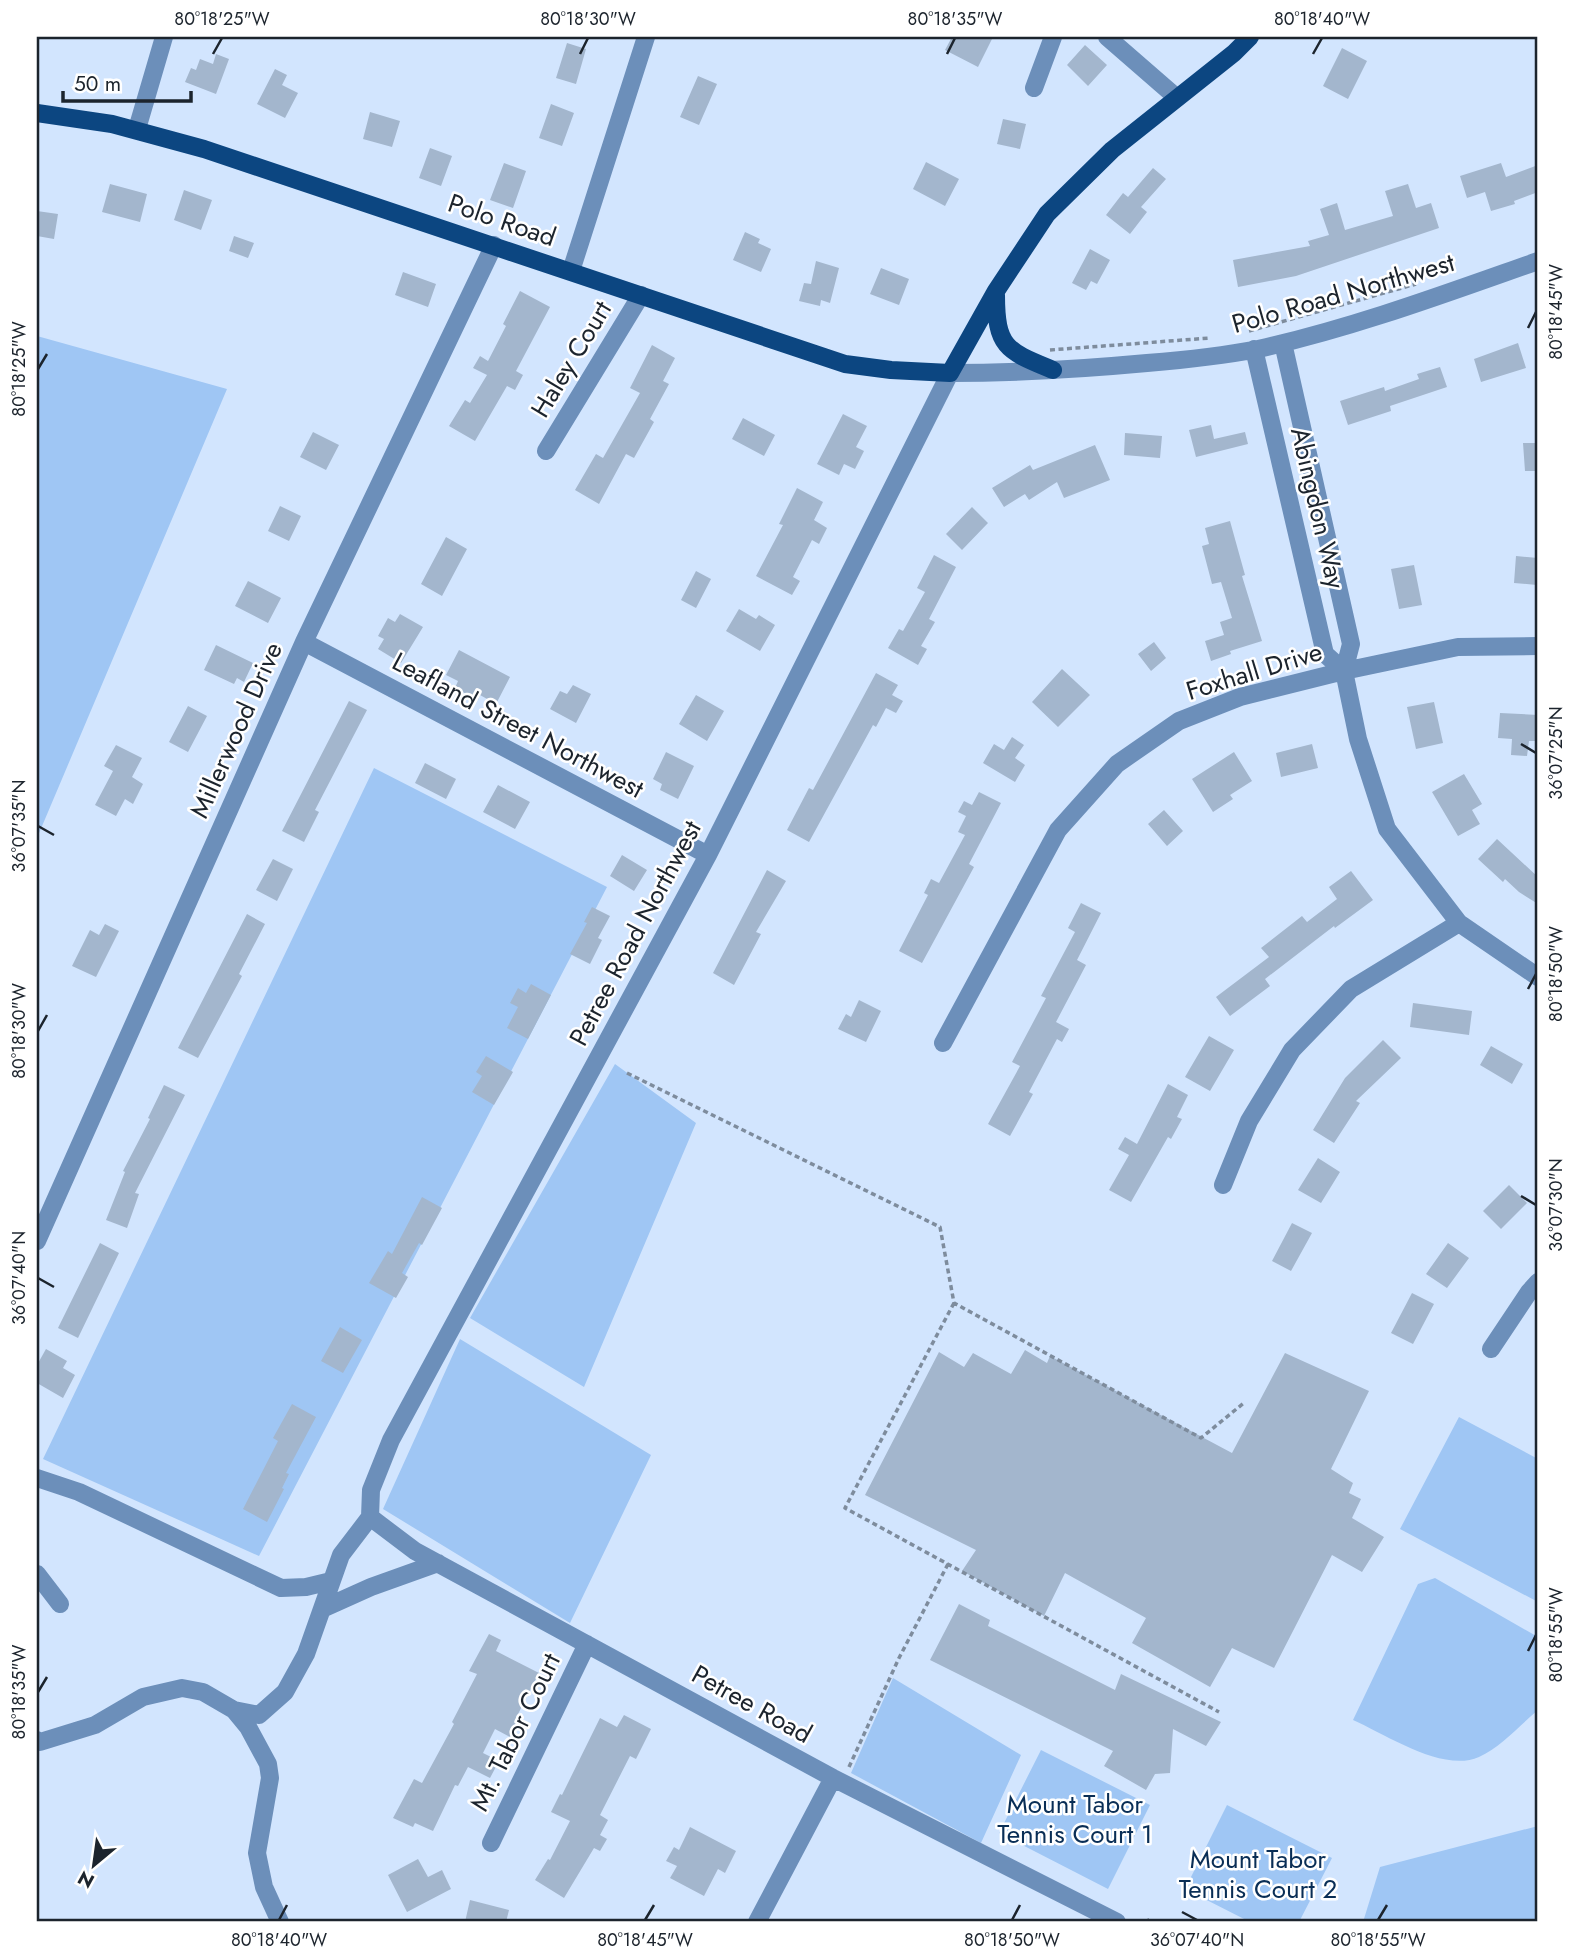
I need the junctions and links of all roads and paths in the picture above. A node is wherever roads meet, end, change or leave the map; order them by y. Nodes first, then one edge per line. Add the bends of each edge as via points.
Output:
1 (164, 37) edge
2 (646, 37) edge
3 (1053, 37) edge
4 (1107, 37) edge
5 (1250, 37) edge
6 (1034, 88) dead end
7 (1176, 97) junction
8 (37, 113) edge
9 (137, 129) junction
10 (494, 245) junction
11 (1538, 261) edge
12 (571, 271) junction
13 (1425, 281) dead end
14 (996, 291) junction
15 (641, 295) junction
16 (1245, 332) dead end
17 (1220, 337) dead end
18 (1283, 343) junction
19 (1254, 349) junction
20 (1040, 350) dead end
21 (1054, 370) junction
22 (950, 373) junction
23 (546, 451) dead end
24 (304, 642) junction
25 (1538, 646) edge
26 (1344, 671) junction
27 (708, 855) junction
28 (1459, 923) junction
29 (1538, 978) edge
30 (943, 1043) dead end
31 (627, 1073) dead end
32 (1223, 1185) dead end
33 (37, 1241) edge
34 (1538, 1282) edge
35 (954, 1303) junction
36 (1491, 1349) dead end
37 (1245, 1402) dead end
38 (37, 1478) edge
39 (370, 1517) junction
40 (438, 1563) junction
41 (948, 1564) junction
42 (37, 1574) edge
43 (331, 1581) junction
44 (60, 1604) dead end
45 (322, 1609) junction
46 (587, 1644) junction
47 (234, 1710) junction
48 (1219, 1712) dead end
49 (37, 1740) edge
50 (840, 1774) junction
51 (491, 1843) dead end
52 (280, 1922) edge
53 (757, 1922) edge
54 (1116, 1922) edge

1 - 9 street
2 - 12 street
3 - 6 street
4 - 7 street
5 - 7 main road
7 - 14 main road via 1046,214
8 - 9 main road, Polo Road
9 - 10 main road, Polo Road
10 - 12 main road, Polo Road
10 - 24 street, Millerwood Drive
11 - 18 street, Polo Road Northwest
12 - 15 main road, Polo Road
13 - 16 path
14 - 21 main road via 998,332 1006,345 1018,356
14 - 22 main road
15 - 22 main road, Polo Road via 845,364
15 - 23 street, Haley Court
17 - 20 path
18 - 19 street, Polo Road Northwest
18 - 26 street, Abingdon Way via 1351,644
19 - 21 street, Polo Road Northwest via 1195,359
19 - 26 street, Abingdon Way via 1325,654
21 - 22 street, Polo Road Northwest
22 - 27 street, Petree Road Northwest
24 - 27 street, Leafland Street Northwest
24 - 33 street, Millerwood Drive
25 - 26 street, Foxhall Drive via 1458,647
26 - 28 street, Abingdon Way via 1358,739 1387,829
26 - 30 street, Foxhall Drive via 1240,697 1179,721 1116,764 1058,830
27 - 39 street, Petree Road Northwest via 391,1440 371,1490
28 - 29 street, Abingdon Way
28 - 32 street via 1352,989 1292,1049 1249,1121
31 - 35 path via 940,1227
34 - 36 street
35 - 37 path via 1201,1438
35 - 41 path via 845,1508
38 - 43 street via 79,1492 281,1588
39 - 40 street, Petree Road
39 - 43 street via 341,1555
40 - 45 street
40 - 46 street, Petree Road
41 - 48 path
41 - 50 path
42 - 44 street
43 - 45 street
45 - 47 street via 306,1654 285,1692 259,1715
46 - 50 street, Petree Road
46 - 51 street, Mt. Tabor Court
47 - 49 street via 203,1692 182,1688 143,1697 95,1725
47 - 52 street via 268,1763 270,1778 257,1853 264,1887
50 - 53 street
50 - 54 street, Petree Road

